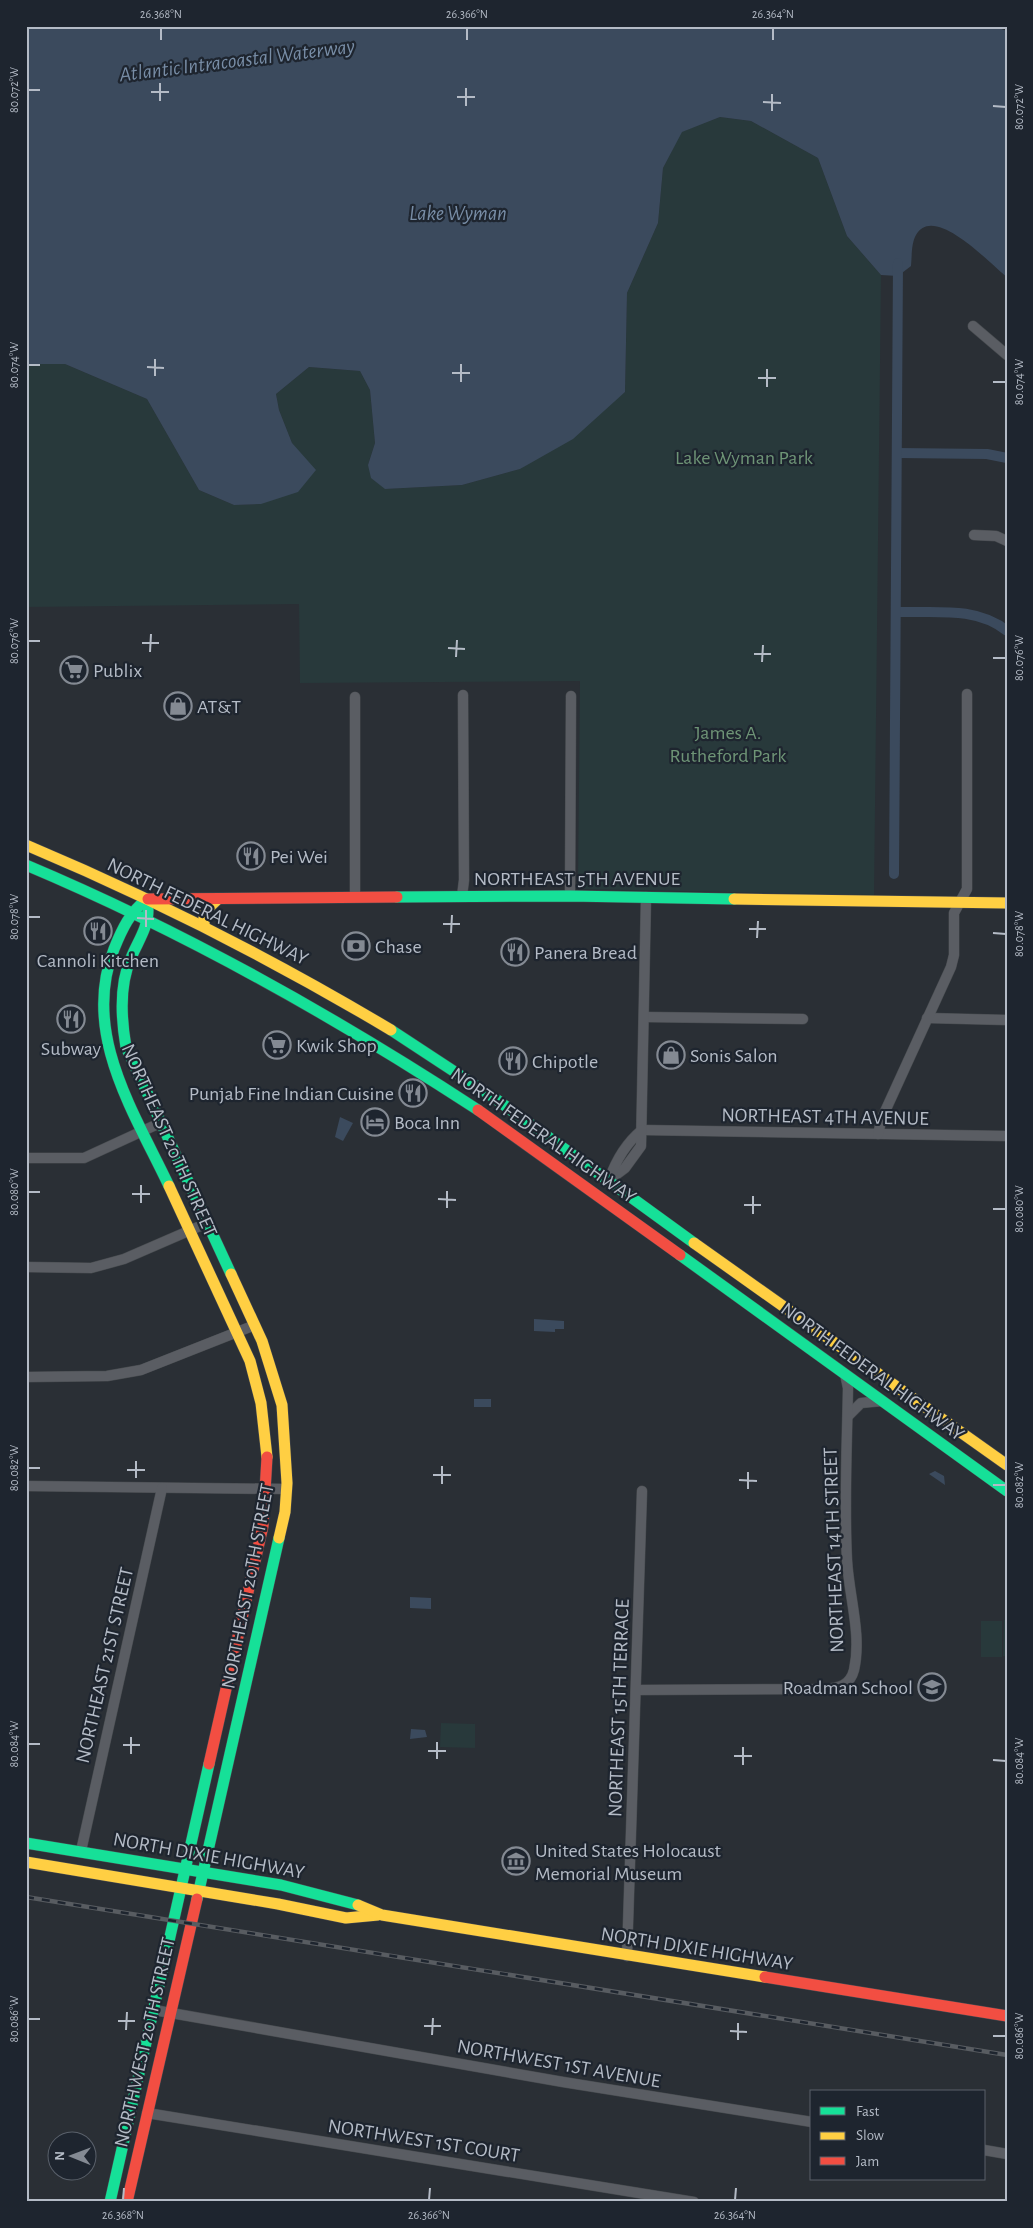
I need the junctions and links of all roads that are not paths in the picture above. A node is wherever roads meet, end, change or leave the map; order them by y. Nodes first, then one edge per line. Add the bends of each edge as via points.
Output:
1 (973, 326) dead end
2 (1007, 355) edge
3 (974, 535) dead end
4 (1007, 541) edge
5 (968, 694) dead end
6 (463, 695) dead end
7 (570, 696) dead end
8 (355, 697) dead end
9 (26, 845) edge
10 (26, 864) edge
11 (462, 896) junction
12 (570, 896) junction
13 (355, 897) junction
14 (646, 897) junction
15 (147, 899) junction
16 (218, 899) junction
17 (960, 902) junction
18 (1007, 902) edge
19 (131, 910) junction
20 (150, 920) junction
21 (204, 926) junction
22 (317, 987) junction
23 (307, 1002) junction
24 (102, 1008) junction
25 (122, 1008) junction
26 (644, 1017) junction
27 (927, 1018) junction
28 (803, 1019) dead end
29 (1007, 1020) edge
30 (408, 1040) junction
31 (375, 1042) junction
32 (491, 1096) junction
33 (480, 1111) junction
34 (160, 1123) junction
35 (642, 1130) junction
36 (143, 1132) junction
37 (878, 1134) junction
38 (1007, 1136) edge
39 (26, 1158) edge
40 (574, 1178) junction
41 (609, 1180) junction
42 (600, 1197) junction
43 (634, 1199) junction
44 (207, 1223) junction
45 (190, 1231) junction
46 (26, 1268) edge
47 (255, 1325) junction
48 (237, 1331) junction
49 (845, 1374) junction
50 (26, 1377) edge
51 (892, 1386) junction
52 (867, 1390) junction
53 (882, 1401) junction
54 (848, 1416) junction
55 (1007, 1465) edge
56 (26, 1486) edge
57 (162, 1488) junction
58 (268, 1489) junction
59 (287, 1490) junction
60 (642, 1491) dead end
61 (1007, 1491) edge
62 (636, 1690) junction
63 (218, 1722) junction
64 (238, 1725) junction
65 (26, 1843) edge
66 (81, 1851) junction
67 (26, 1862) edge
68 (185, 1868) junction
69 (203, 1872) junction
70 (181, 1887) junction
71 (198, 1890) junction
72 (382, 1915) junction
73 (628, 1956) junction
74 (154, 2010) junction
75 (171, 2013) junction
76 (1007, 2016) edge
77 (141, 2067) junction
78 (152, 2095) junction
79 (147, 2113) junction
80 (810, 2122) edge
81 (986, 2150) edge
82 (1007, 2154) edge
83 (640, 2198) edge
84 (110, 2202) edge
85 (127, 2202) edge
86 (694, 2202) edge

1 - 2 street
3 - 4 street via 996,536
5 - 17 street via 967,889
6 - 11 street
7 - 12 street
8 - 13 street
9 - 15 main road, NORTH FEDERAL HIGHWAY
10 - 19 main road, NORTH FEDERAL HIGHWAY
11 - 12 main road, NORTHEAST 5TH AVENUE
11 - 13 main road, NORTHEAST 5TH AVENUE
12 - 14 main road, NORTHEAST 5TH AVENUE
13 - 16 main road, NORTHEAST 5TH AVENUE
14 - 17 main road, NORTHEAST 5TH AVENUE
14 - 26 street
15 - 16 main road, NORTHEAST 5TH AVENUE
15 - 19 main road
15 - 20 main road
15 - 21 main road, NORTH FEDERAL HIGHWAY
16 - 21 main road via 204,912
17 - 18 main road, NORTHEAST 5TH AVENUE
17 - 27 street via 954,913 951,966
19 - 20 main road, NORTH FEDERAL HIGHWAY
19 - 24 main road, NORTHEAST 20TH STREET via 108,964
20 - 23 main road, NORTH FEDERAL HIGHWAY
20 - 25 main road, NORTHEAST 20TH STREET via 126,972
21 - 22 main road, NORTH FEDERAL HIGHWAY
22 - 23 main road
22 - 30 main road, NORTH FEDERAL HIGHWAY
23 - 31 main road, NORTH FEDERAL HIGHWAY
24 - 25 main road
24 - 36 main road, NORTHEAST 20TH STREET via 103,1032 111,1063
25 - 34 main road, NORTHEAST 20TH STREET via 123,1033 130,1058
26 - 28 street
26 - 35 street
27 - 29 street
27 - 37 street via 882,1118
30 - 31 main road via 398,1044
30 - 32 main road, NORTH FEDERAL HIGHWAY
31 - 33 main road, NORTH FEDERAL HIGHWAY
32 - 33 street
32 - 41 main road, NORTH FEDERAL HIGHWAY
33 - 40 main road, NORTH FEDERAL HIGHWAY
34 - 36 street
34 - 44 main road, NORTHEAST 20TH STREET
35 - 37 street, NORTHEAST 4TH AVENUE
35 - 41 street via 641,1146 625,1168
36 - 39 street via 84,1158
36 - 45 main road, NORTHEAST 20TH STREET
37 - 38 street, NORTHEAST 4TH AVENUE
40 - 41 main road via 592,1182
40 - 42 main road, NORTH FEDERAL HIGHWAY
41 - 43 main road, NORTH FEDERAL HIGHWAY
42 - 43 main road via 615,1194
42 - 49 main road, NORTH FEDERAL HIGHWAY
43 - 51 main road, NORTH FEDERAL HIGHWAY
44 - 45 street
44 - 47 main road, NORTHEAST 20TH STREET
45 - 46 street via 124,1259 91,1268
45 - 48 main road, NORTHEAST 20TH STREET
47 - 48 street
47 - 59 main road, NORTHEAST 20TH STREET via 282,1405
48 - 50 street via 141,1370 107,1376
48 - 58 main road, NORTHEAST 20TH STREET via 264,1409 269,1455
49 - 52 main road, NORTH FEDERAL HIGHWAY
49 - 54 street, NORTHEAST 14TH STREET
51 - 52 main road
51 - 55 main road, NORTH FEDERAL HIGHWAY
52 - 53 main road, NORTH FEDERAL HIGHWAY
53 - 54 street via 861,1403
53 - 61 main road, NORTH FEDERAL HIGHWAY
54 - 62 street, NORTHEAST 14TH STREET via 846,1539 856,1638 854,1671 849,1681 840,1688 825,1689
56 - 57 street
57 - 58 street
57 - 66 street, NORTHEAST 21ST STREET
58 - 59 street
58 - 63 main road, NORTHEAST 20TH STREET via 263,1526
59 - 64 main road, NORTHEAST 20TH STREET
60 - 62 street, NORTHEAST 15TH TERRACE
62 - 73 street, NORTHEAST 15TH TERRACE
63 - 64 main road
63 - 68 main road, NORTHEAST 20TH STREET
64 - 69 main road, NORTHEAST 20TH STREET
65 - 66 main road, NORTH DIXIE HIGHWAY
66 - 68 main road, NORTH DIXIE HIGHWAY
67 - 70 main road, NORTH DIXIE HIGHWAY
68 - 69 main road, NORTH DIXIE HIGHWAY
68 - 70 main road, NORTHEAST 20TH STREET
69 - 71 main road, NORTHEAST 20TH STREET
69 - 72 main road, NORTH DIXIE HIGHWAY via 304,1890 348,1901
70 - 71 main road, NORTH DIXIE HIGHWAY
70 - 74 main road, NORTHWEST 20TH STREET
71 - 72 main road, NORTH DIXIE HIGHWAY via 346,1918
71 - 75 main road, NORTHWEST 20TH STREET
72 - 73 main road, NORTH DIXIE HIGHWAY
73 - 76 main road, NORTH DIXIE HIGHWAY
74 - 75 street, NORTHWEST 1ST AVENUE
74 - 77 main road, NORTHWEST 20TH STREET
75 - 78 main road, NORTHWEST 20TH STREET
75 - 80 street, NORTHWEST 1ST AVENUE
77 - 78 main road
77 - 84 main road, NORTHWEST 20TH STREET
78 - 79 main road, NORTHWEST 20TH STREET
79 - 83 street, NORTHWEST 1ST COURT
79 - 85 main road, NORTHWEST 20TH STREET
81 - 82 street
83 - 86 street, NORTHWEST 1ST COURT

